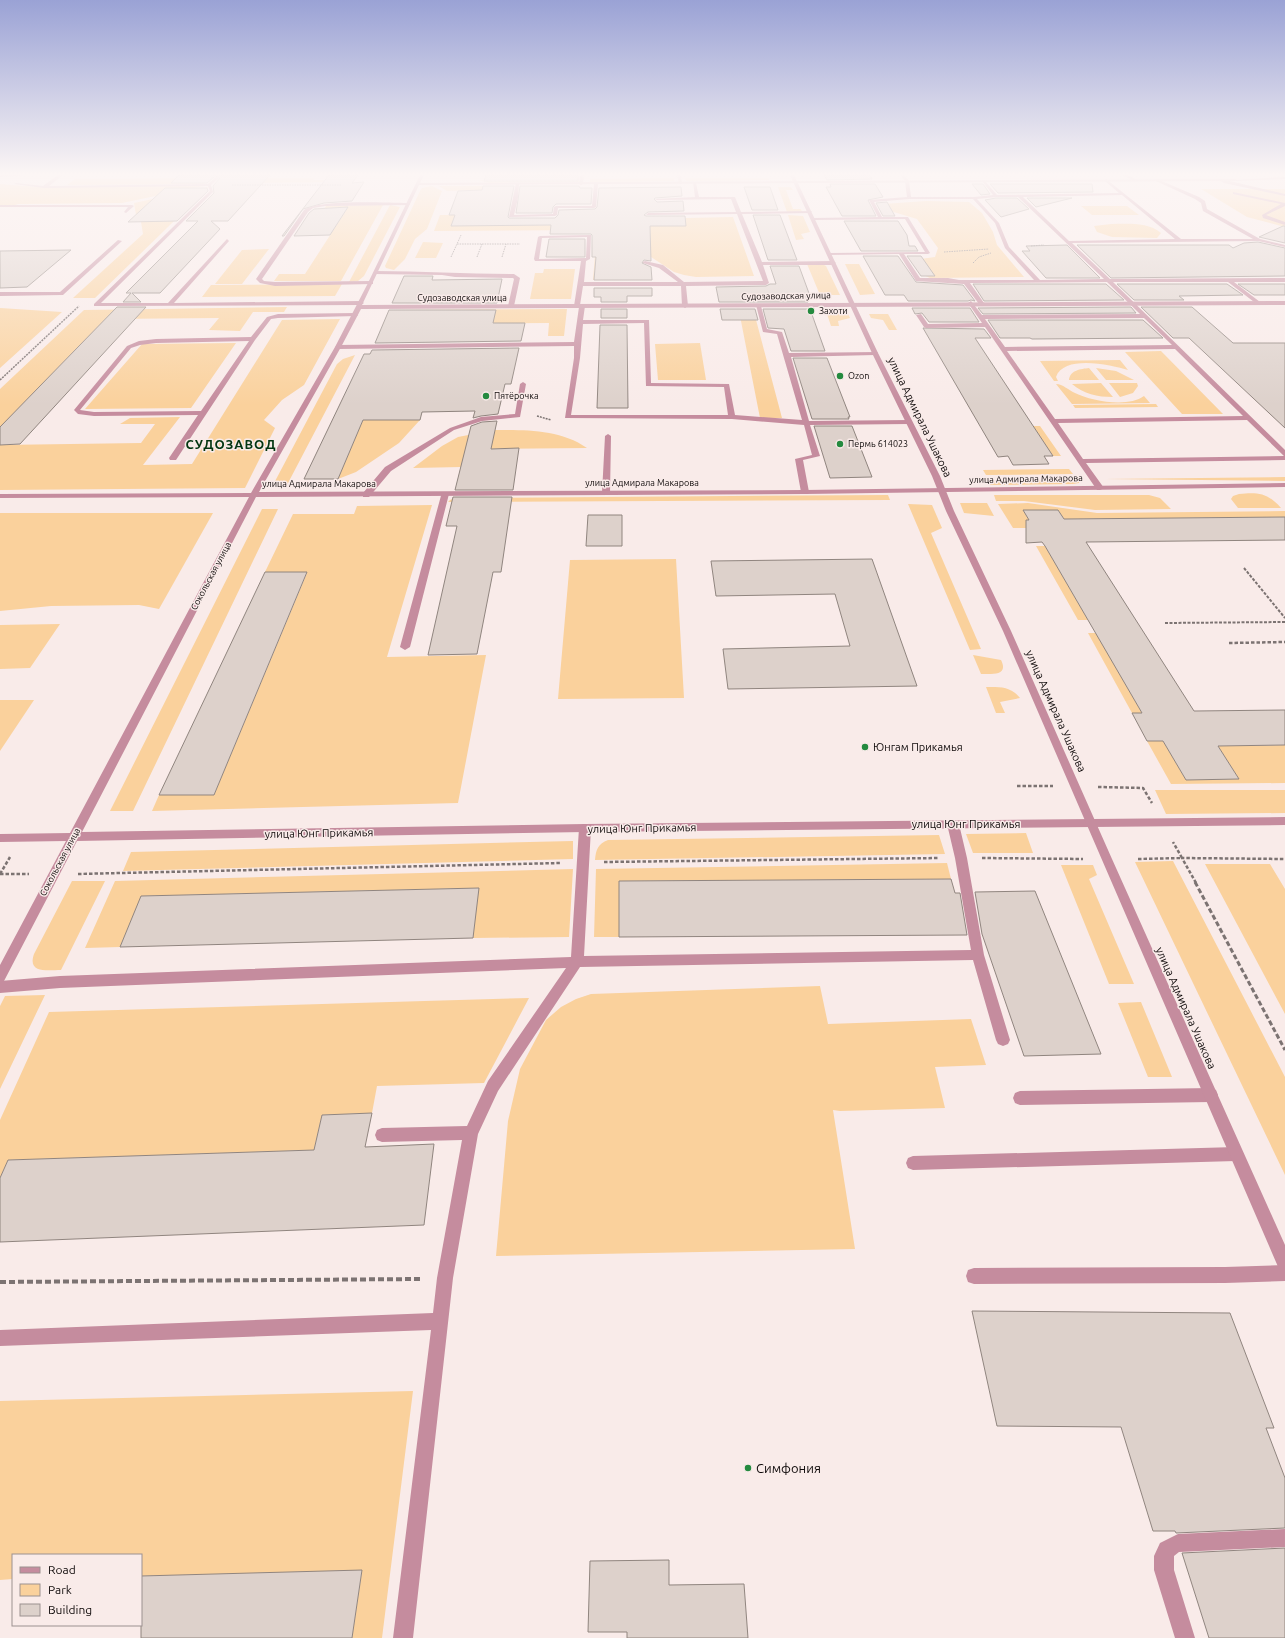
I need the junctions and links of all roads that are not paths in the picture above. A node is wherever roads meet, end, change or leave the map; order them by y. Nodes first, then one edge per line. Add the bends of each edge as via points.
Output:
1 (108, 251) edge
2 (150, 251) edge
3 (217, 251) edge
4 (278, 251) edge
5 (386, 251) edge
6 (538, 251) edge
7 (588, 251) edge
8 (755, 251) edge
9 (828, 251) edge
10 (927, 251) edge
11 (1011, 251) edge
12 (1076, 251) edge
13 (901, 253) junction
14 (831, 258) junction
15 (584, 260) junction
16 (645, 262) dead end
17 (760, 264) junction
18 (376, 273) junction
19 (1229, 280) junction
20 (1285, 280) edge
21 (1107, 281) junction
22 (966, 282) junction
23 (1039, 282) junction
24 (371, 283) junction
25 (581, 284) junction
26 (683, 284) junction
27 (0, 294) edge
28 (971, 303) junction
29 (981, 303) junction
30 (1132, 303) junction
31 (1258, 303) junction
32 (1285, 303) edge
33 (170, 304) junction
34 (853, 304) junction
35 (360, 305) junction
36 (511, 306) junction
37 (580, 306) junction
38 (685, 306) junction
39 (758, 306) junction
40 (355, 314) junction
41 (919, 315) dead end
42 (1145, 316) junction
43 (981, 317) junction
44 (579, 322) junction
45 (986, 325) junction
46 (253, 339) junction
47 (577, 344) junction
48 (338, 347) junction
49 (1177, 347) junction
50 (1003, 349) junction
51 (875, 353) junction
52 (787, 355) junction
53 (523, 384) dead end
54 (204, 413) junction
55 (732, 417) junction
56 (1249, 418) junction
57 (1053, 421) junction
58 (909, 422) junction
59 (807, 423) junction
60 (608, 436) dead end
61 (1285, 454) edge
62 (173, 458) dead end
63 (1285, 458) edge
64 (1081, 461) junction
65 (1285, 485) edge
66 (1100, 488) junction
67 (942, 490) junction
68 (805, 492) junction
69 (606, 493) junction
70 (254, 494) junction
71 (445, 494) junction
72 (366, 495) junction
73 (0, 496) edge
74 (405, 647) dead end
75 (1285, 821) edge
76 (1090, 822) junction
77 (953, 824) junction
78 (585, 828) junction
79 (74, 837) junction
80 (0, 838) edge
81 (978, 955) junction
82 (577, 962) junction
83 (0, 977) edge
84 (0, 987) edge
85 (1003, 1040) dead end
86 (1211, 1095) junction
87 (1020, 1098) dead end
88 (471, 1133) junction
89 (382, 1135) dead end
90 (1236, 1154) junction
91 (913, 1162) dead end
92 (1285, 1263) edge
93 (1285, 1273) edge
94 (974, 1276) dead end
95 (440, 1321) junction
96 (0, 1338) edge
97 (1285, 1538) edge
98 (403, 1638) edge
99 (1185, 1638) edge

1 - 27 street via 61,294
2 - 33 street, Судозаводская улица via 96,305
3 - 33 street
4 - 24 street via 259,278 262,282
5 - 18 street, Сокольская улица
6 - 15 street via 536,260
7 - 15 street via 588,259
8 - 17 street
9 - 14 street, улица Адмирала Ушакова
10 - 13 street
11 - 23 street
12 - 21 street
13 - 14 street
13 - 22 street via 918,280
14 - 17 street
14 - 34 street, улица Адмирала Ушакова
15 - 25 street
16 - 26 street via 655,263 666,269
17 - 26 street via 766,283
18 - 24 street, Сокольская улица
18 - 36 street via 514,276 517,278
19 - 20 street
19 - 21 street
19 - 31 street
21 - 23 street
21 - 30 street
22 - 23 street
22 - 29 street
24 - 35 street, Сокольская улица
25 - 26 street
25 - 37 street
26 - 38 street
28 - 29 street, Судозаводская улица
28 - 34 street, Судозаводская улица
28 - 43 street
29 - 30 street, Судозаводская улица
30 - 31 street, Судозаводская улица
30 - 42 street
31 - 32 street, Судозаводская улица
33 - 35 street, Судозаводская улица
34 - 39 street, Судозаводская улица
34 - 51 street, улица Адмирала Ушакова
35 - 36 street, Судозаводская улица
35 - 40 street, Сокольская улица
36 - 37 street, Судозаводская улица
37 - 38 street, Судозаводская улица
37 - 44 street
38 - 39 street, Судозаводская улица
39 - 52 street via 765,332 779,332
40 - 46 street via 271,317
40 - 48 street, Сокольская улица
41 - 45 street via 926,326
42 - 43 street
42 - 49 street
43 - 45 street
44 - 47 street
44 - 55 street via 647,321 648,385 727,385
45 - 50 street
46 - 54 street
46 - 54 street via 146,341 133,345 77,410 80,413 94,414
47 - 48 street
47 - 55 street via 567,417
48 - 70 street, Сокольская улица
49 - 50 street
49 - 56 street
50 - 57 street
51 - 52 street
51 - 58 street, улица Адмирала Ушакова
52 - 59 street
53 - 72 street via 518,416 481,419 452,429 388,469
54 - 62 street
55 - 59 street
56 - 57 street
56 - 61 street
57 - 64 street
58 - 59 street
58 - 67 street, улица Адмирала Ушакова
59 - 68 street via 816,456 799,459
60 - 69 street
63 - 64 street
64 - 66 street
65 - 66 street, улица Адмирала Макарова
66 - 67 street, улица Адмирала Макарова
67 - 68 street, улица Адмирала Макарова
67 - 76 street, улица Адмирала Ушакова
68 - 69 street, улица Адмирала Макарова
69 - 71 street, улица Адмирала Макарова
70 - 72 street, улица Адмирала Макарова
70 - 73 street, улица Адмирала Макарова
70 - 79 street, Сокольская улица
71 - 72 street, улица Адмирала Макарова
71 - 74 street
75 - 76 street, улица Юнг Прикамья
76 - 77 street, улица Юнг Прикамья
76 - 86 street, улица Адмирала Ушакова
77 - 78 street, улица Юнг Прикамья
77 - 81 street via 962,858
78 - 79 street, улица Юнг Прикамья
78 - 82 street
79 - 80 street, улица Юнг Прикамья
79 - 83 street, Сокольская улица
81 - 82 street
81 - 85 street
82 - 84 street via 60,982
82 - 88 street via 493,1086
86 - 87 street
86 - 90 street, улица Адмирала Ушакова
88 - 89 street
88 - 95 street via 445,1278
90 - 91 street
90 - 92 street, улица Адмирала Ушакова
93 - 94 street
95 - 96 street
95 - 98 street
97 - 99 street via 1178,1543 1164,1552 1164,1570

